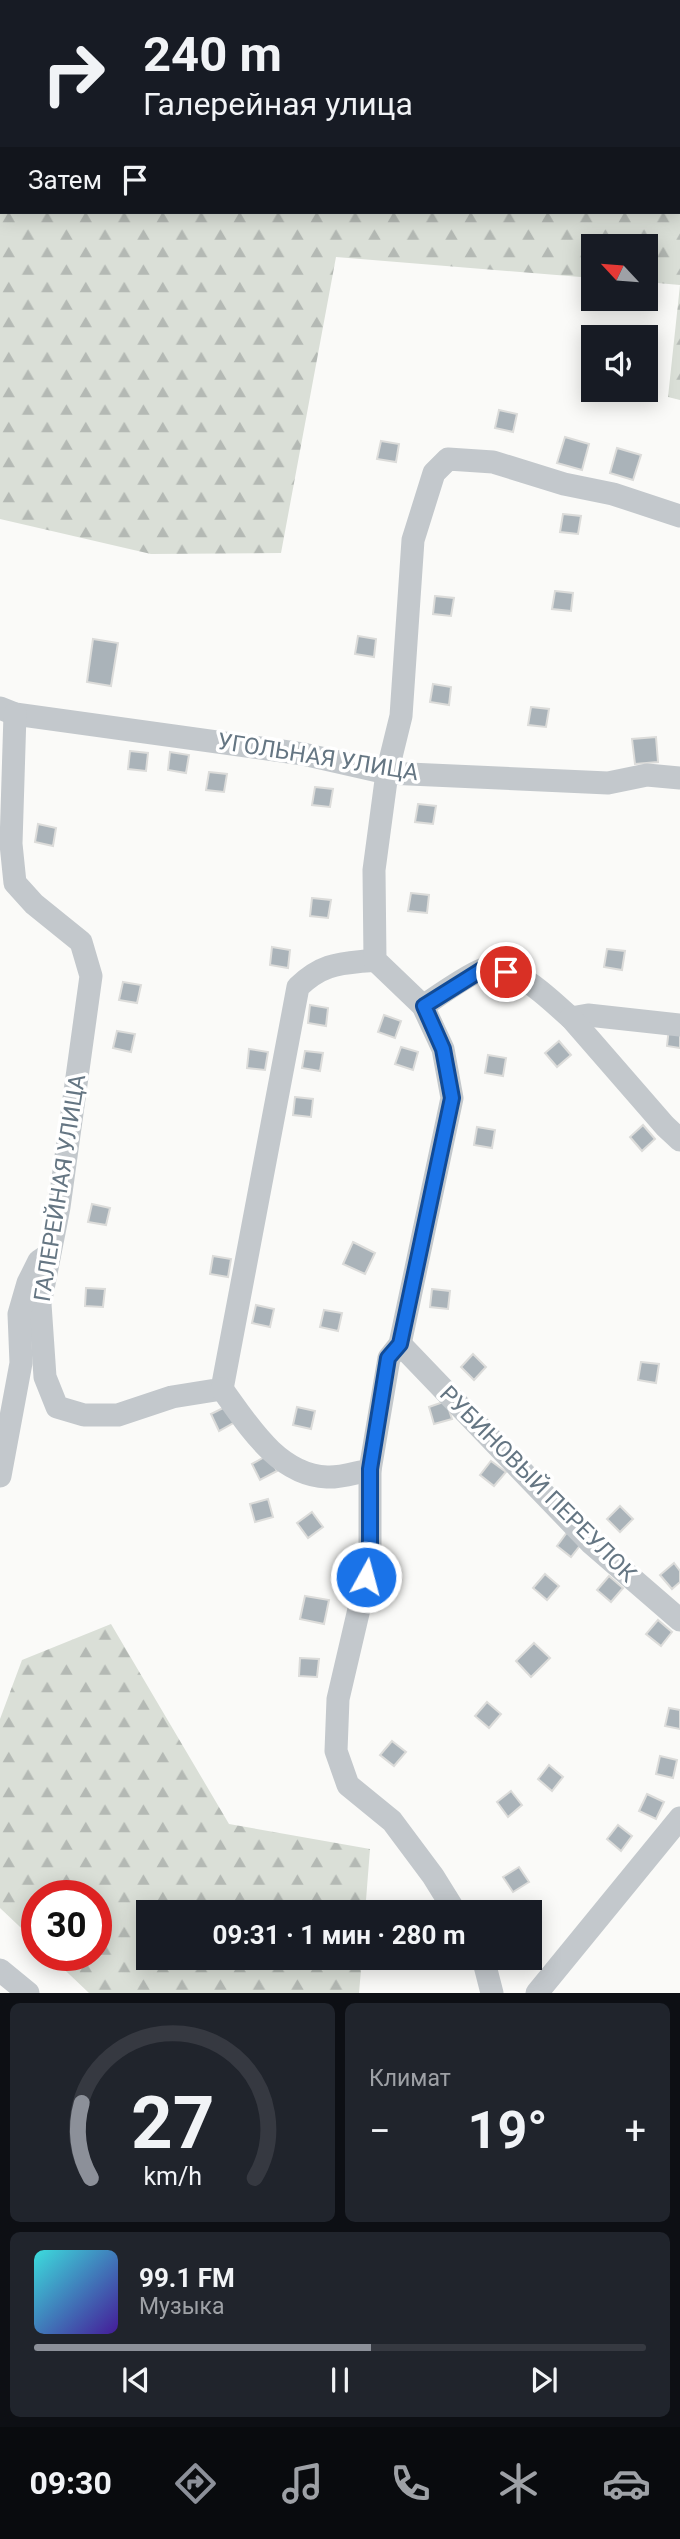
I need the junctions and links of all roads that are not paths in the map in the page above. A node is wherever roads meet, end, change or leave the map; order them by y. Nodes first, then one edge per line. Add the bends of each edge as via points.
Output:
1 (680, 516) edge
2 (8, 711) edge
3 (387, 773) junction
4 (680, 778) edge
5 (375, 960) junction
6 (424, 1006) junction
7 (571, 1018) junction
8 (680, 1025) edge
9 (680, 1140) edge
10 (49, 1258) junction
11 (400, 1344) junction
12 (222, 1389) junction
13 (370, 1469) junction
14 (0, 1476) edge
15 (680, 1620) edge
16 (680, 1818) edge
17 (448, 1900) edge
18 (0, 1970) edge
19 (486, 1970) edge
20 (28, 1993) edge
21 (492, 1993) edge
22 (537, 1993) edge

1 - 3 street via 493,463 448,459 434,473 413,540 401,716
2 - 3 street, УГОЛЬНАЯ УЛИЦА via 303,754
2 - 10 street, ГАЛЕРЕЙНАЯ УЛИЦА via 15,883 81,942 91,976
3 - 4 street, УГОЛЬНАЯ УЛИЦА via 608,783 647,775
3 - 5 street via 374,870
5 - 6 street
5 - 12 street via 331,965 313,972 298,987
6 - 7 street via 483,969 527,979
6 - 11 street via 443,1049 452,1098
7 - 8 street via 588,1015
7 - 9 street
10 - 12 street, ГАЛЕРЕЙНАЯ УЛИЦА via 40,1304 45,1377 57,1407 84,1415 118,1415 172,1397
10 - 14 street via 39,1261 19,1314 21,1363
11 - 13 street via 388,1358
11 - 15 street, РУБИНОВЫЙ ПЕРЕУЛОК via 591,1543
12 - 13 street via 277,1457 296,1471 328,1478
13 - 17 street via 370,1562 338,1699 336,1751 348,1785 392,1821
16 - 22 street
18 - 20 street
19 - 21 street

